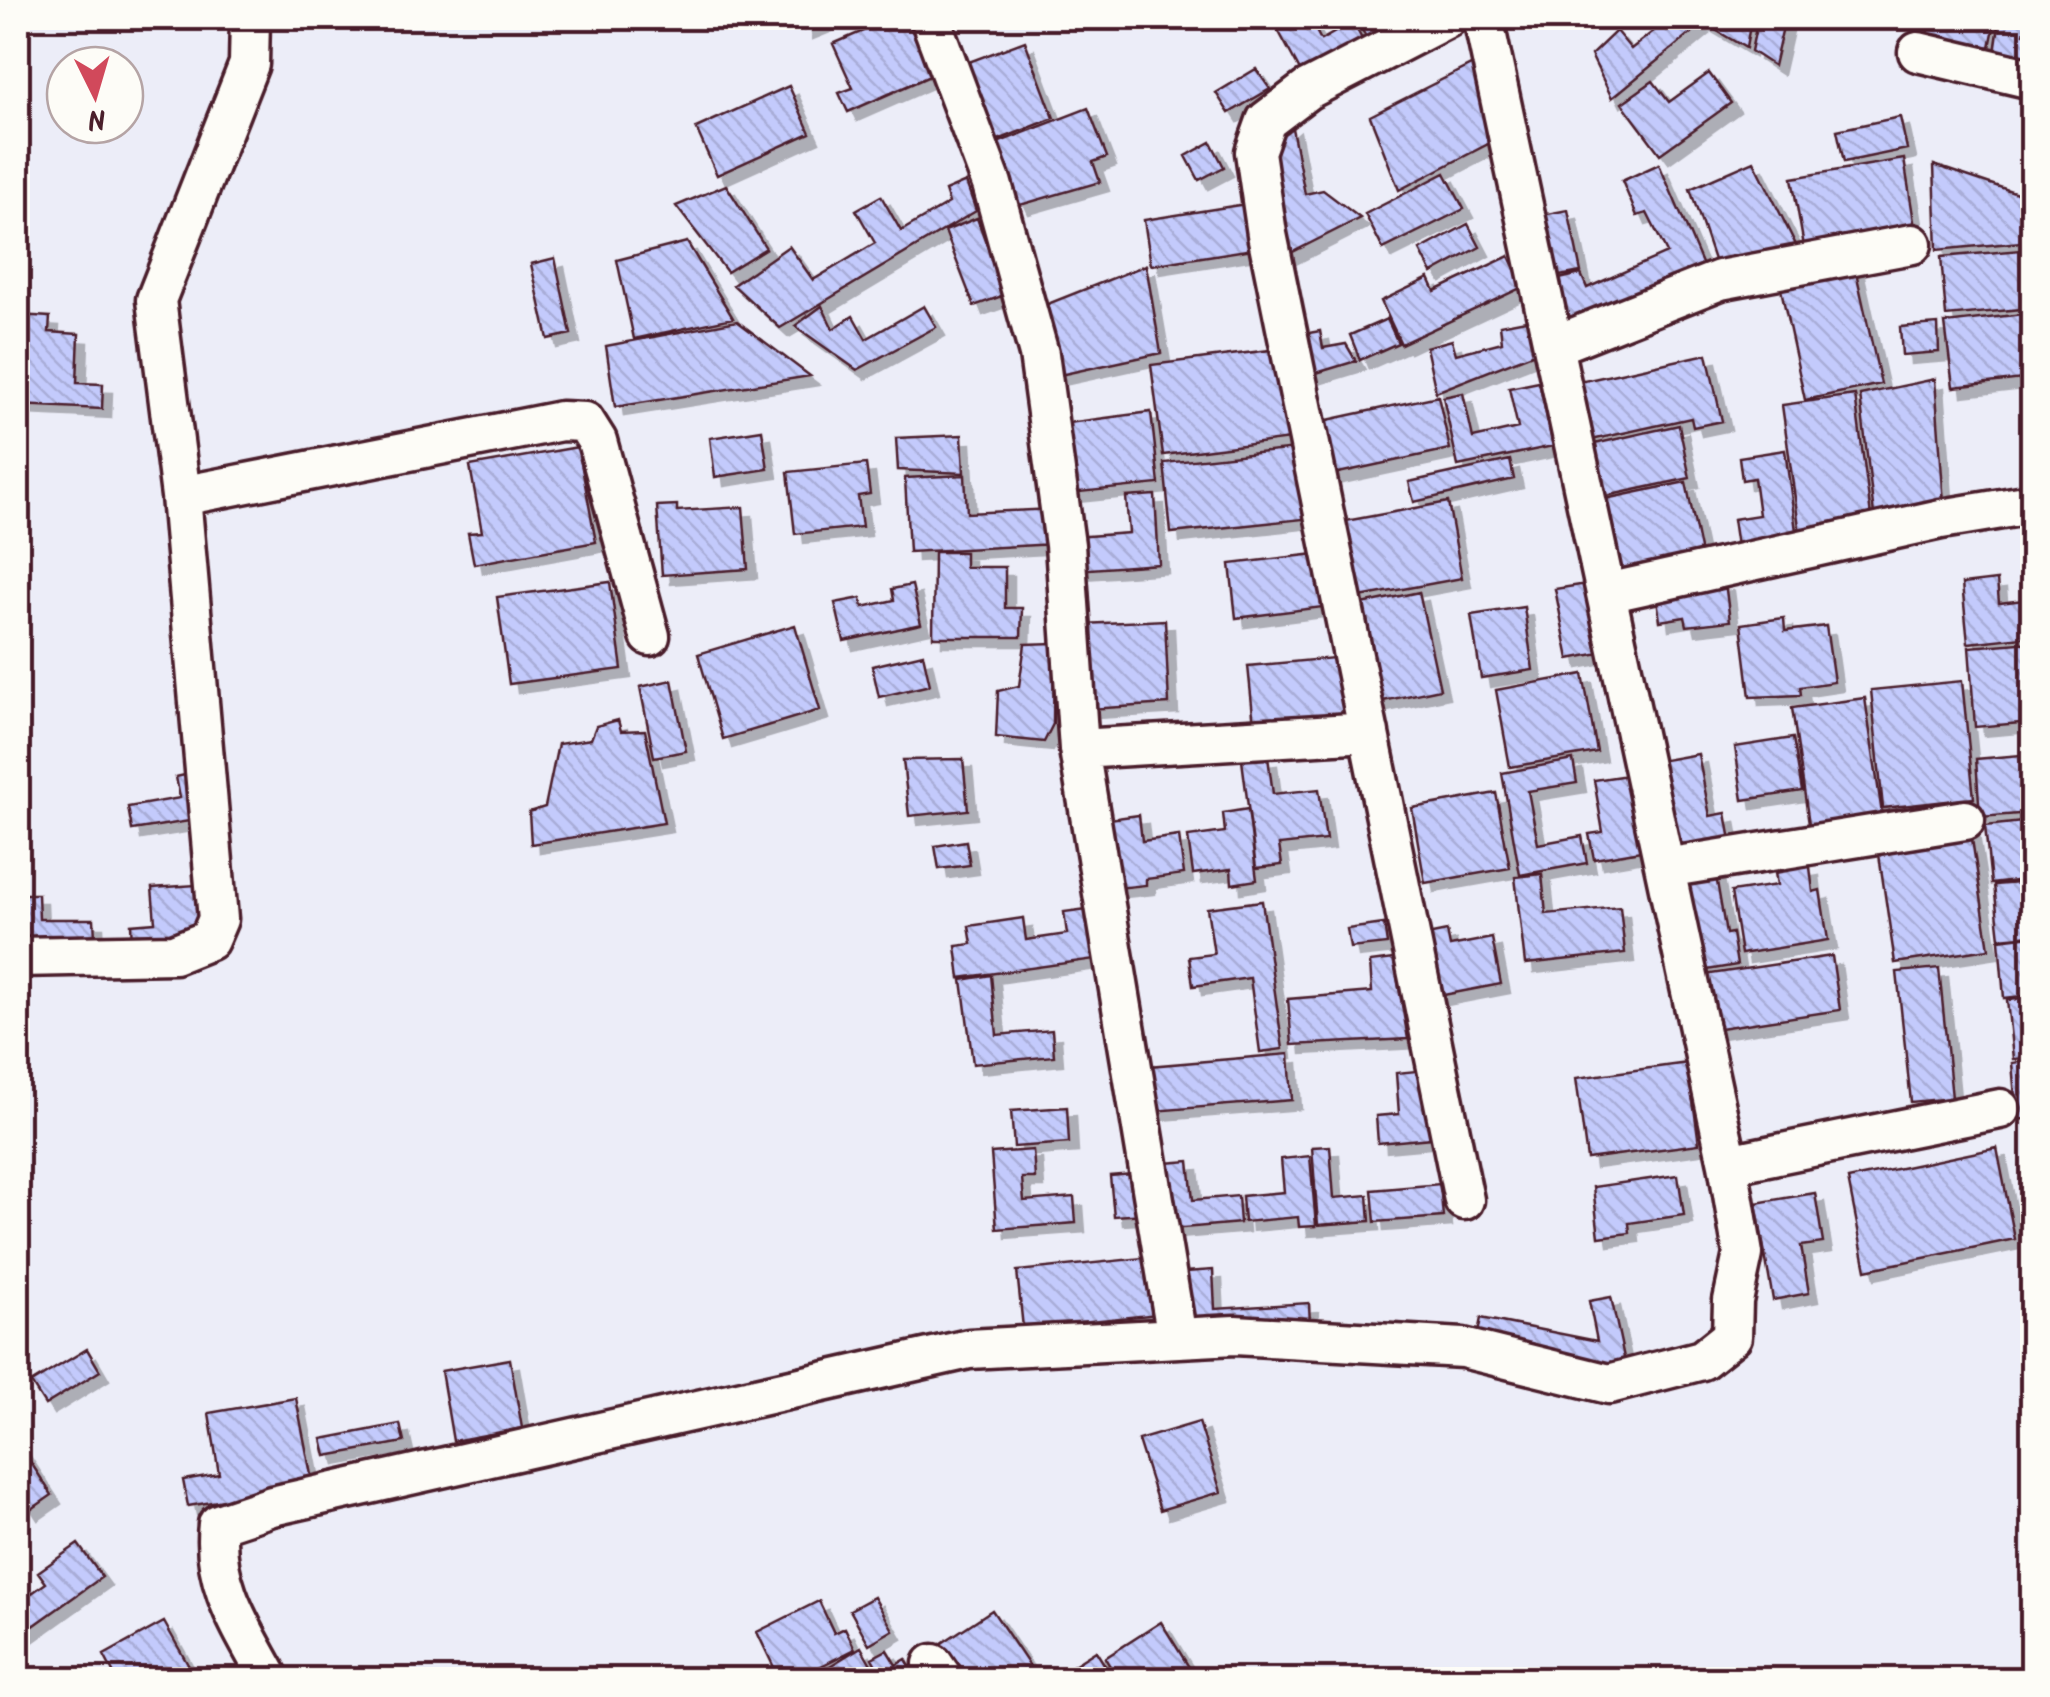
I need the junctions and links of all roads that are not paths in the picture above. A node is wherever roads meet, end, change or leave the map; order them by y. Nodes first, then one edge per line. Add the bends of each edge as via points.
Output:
1 (250, 18) edge
2 (930, 18) edge
3 (1448, 18) edge
4 (1483, 18) edge
5 (1918, 52) dead end
6 (2032, 79) edge
7 (1912, 244) dead end
8 (1554, 345) junction
9 (181, 496) junction
10 (2032, 504) edge
11 (1607, 593) junction
12 (650, 636) dead end
13 (1369, 732) junction
14 (1079, 749) junction
15 (1965, 820) dead end
16 (1666, 868) junction
17 (18, 957) edge
18 (2000, 1109) dead end
19 (1728, 1164) junction
20 (1464, 1200) dead end
21 (1178, 1338) junction
22 (270, 1680) edge

1 - 9 street via 248,64 156,300
2 - 14 street via 992,184 1039,354 1065,546
3 - 13 street via 1307,90 1266,121 1255,152
4 - 8 street
5 - 6 street
7 - 8 street via 1720,280
8 - 11 street
9 - 12 street via 561,421 584,422 597,441
9 - 17 street via 218,919 209,940 174,954
10 - 11 street
11 - 16 street
13 - 14 street
13 - 20 street
14 - 21 street
15 - 16 street
16 - 19 street
18 - 19 street
19 - 21 street via 1743,1254 1732,1336 1702,1360 1608,1384 1462,1348
21 - 22 street via 969,1349 272,1506 218,1524 214,1554 224,1594

